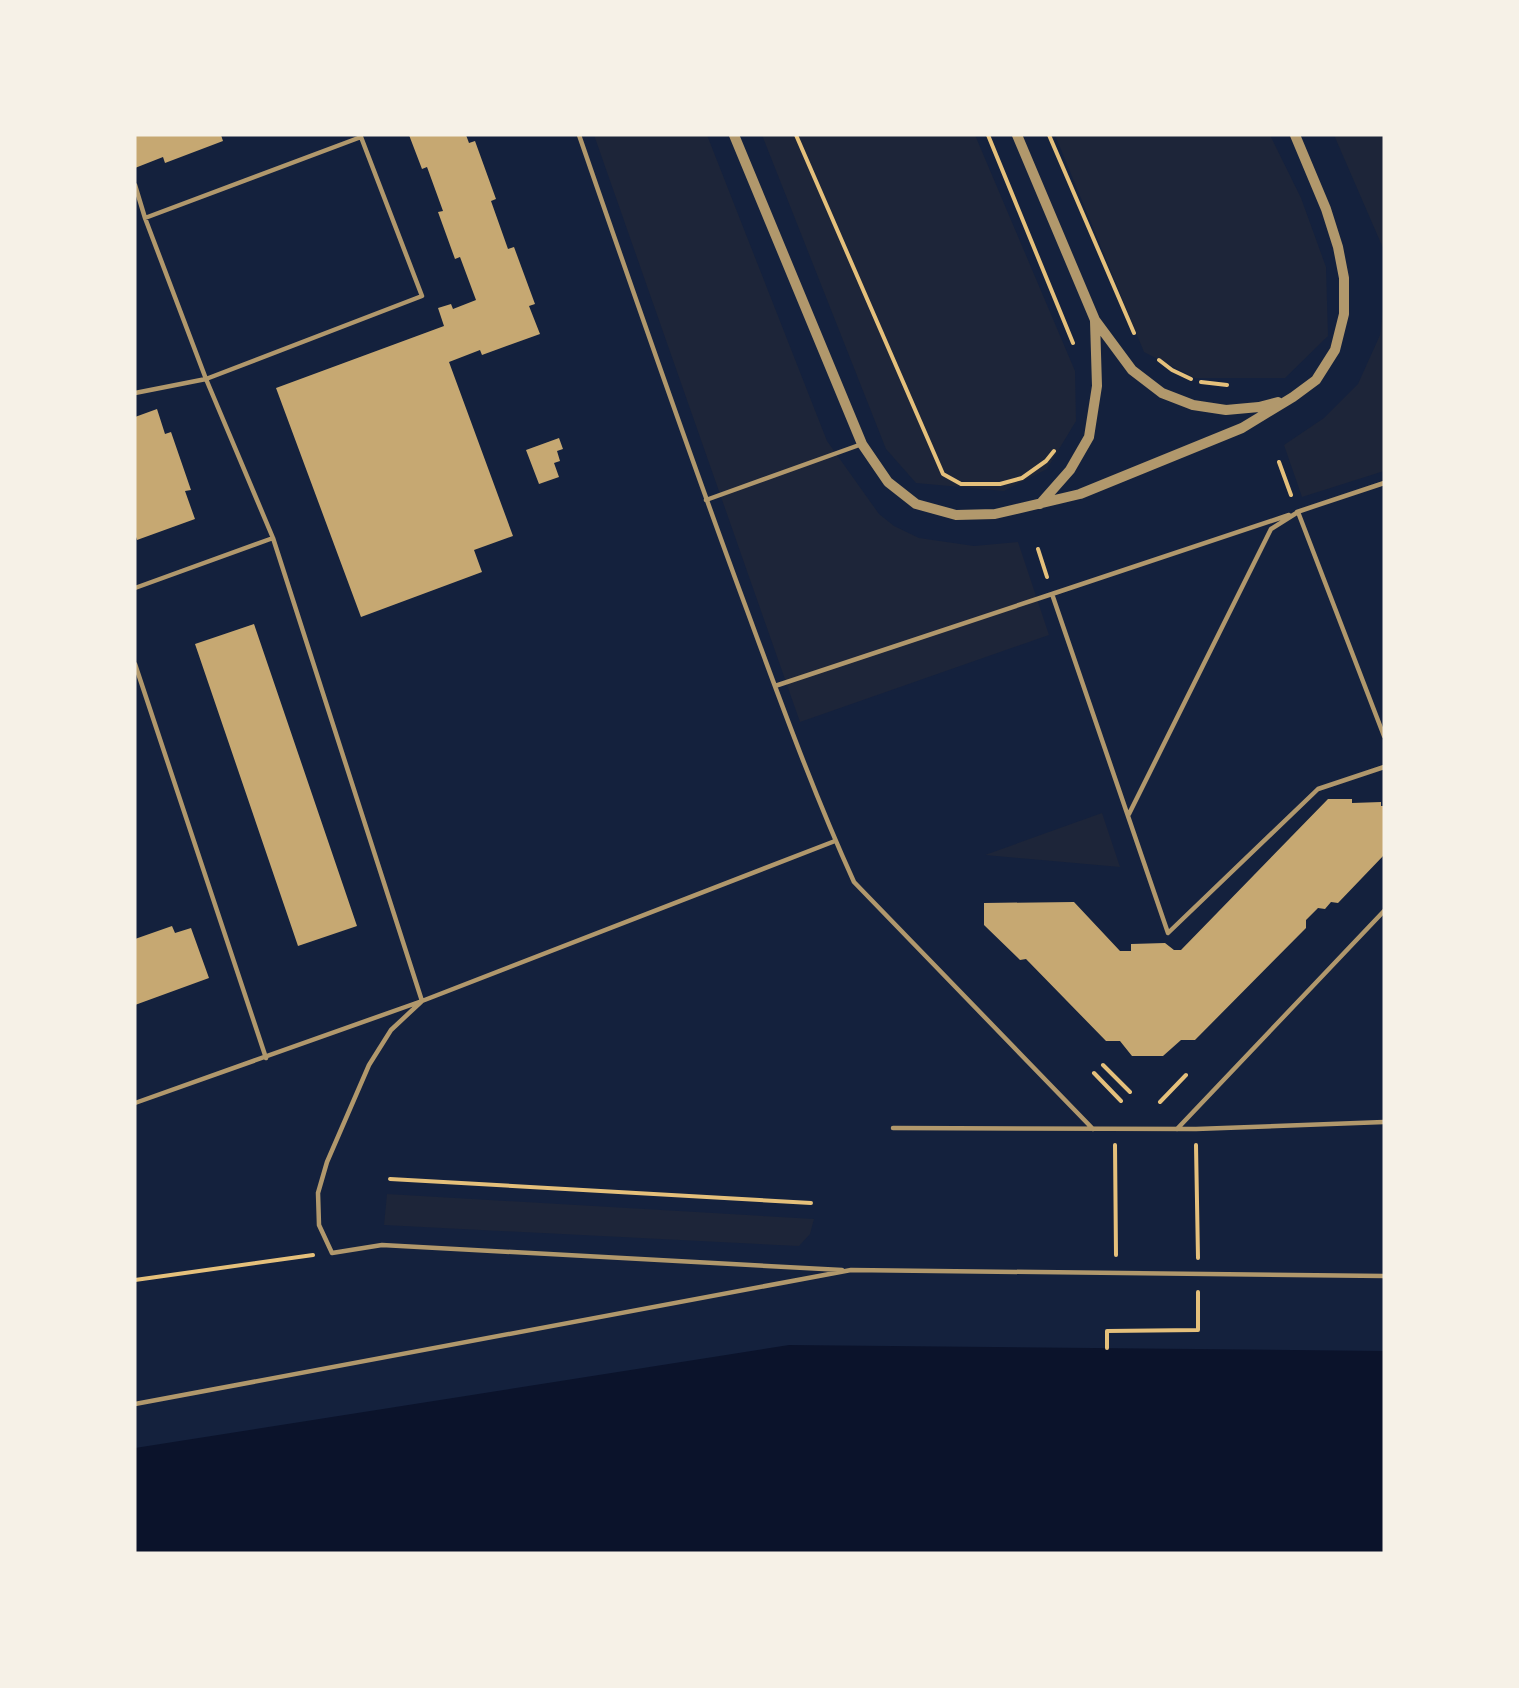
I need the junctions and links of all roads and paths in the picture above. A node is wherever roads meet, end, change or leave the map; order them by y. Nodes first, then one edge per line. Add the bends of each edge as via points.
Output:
1 (579, 135) edge
2 (734, 135) edge
3 (795, 135) edge
4 (988, 135) edge
5 (1017, 135) edge
6 (1049, 135) edge
7 (1295, 135) edge
8 (135, 185) edge
9 (145, 218) junction
10 (1095, 320) junction
11 (1134, 335) dead end
12 (1074, 346) dead end
13 (1157, 359) dead end
14 (206, 379) junction
15 (1227, 385) dead end
16 (135, 393) edge
17 (1293, 397) junction
18 (862, 444) junction
19 (1056, 448) dead end
20 (1279, 462) dead end
21 (1384, 483) edge
22 (706, 500) junction
23 (1039, 504) junction
24 (1298, 512) junction
25 (273, 538) junction
26 (1038, 549) dead end
27 (135, 588) edge
28 (1052, 594) junction
29 (135, 664) edge
30 (775, 686) junction
31 (1384, 736) edge
32 (1384, 767) edge
33 (1129, 814) junction
34 (835, 841) junction
35 (1384, 911) edge
36 (422, 1000) junction
37 (266, 1058) junction
38 (1103, 1065) dead end
39 (1095, 1073) dead end
40 (1186, 1075) dead end
41 (1130, 1092) dead end
42 (1121, 1101) dead end
43 (1160, 1102) dead end
44 (135, 1103) edge
45 (1384, 1122) edge
46 (893, 1128) dead end
47 (1093, 1129) junction
48 (1115, 1129) junction
49 (1177, 1129) junction
50 (1196, 1129) junction
51 (390, 1179) dead end
52 (811, 1203) dead end
53 (332, 1252) junction
54 (851, 1270) junction
55 (1116, 1272) junction
56 (1198, 1274) junction
57 (1384, 1276) edge
58 (135, 1280) edge
59 (1107, 1348) dead end
60 (135, 1404) edge

1 - 22 lane
2 - 18 street
3 - 19 path via 943,474 961,484 1000,484 1022,478 1046,461
4 - 12 path
5 - 10 street
6 - 11 path
7 - 17 street via 1338,247 1344,278 1344,314 1335,350 1316,380
8 - 9 lane
9 - 14 lane
9 - 14 lane via 361,137 422,296
10 - 17 street via 1132,370 1162,393 1193,405 1226,410 1259,407
10 - 23 street via 1097,386 1089,437 1070,470
13 - 15 path via 1198,382
14 - 16 lane
14 - 25 lane
17 - 23 street via 1242,428 1080,494
18 - 22 lane
18 - 23 street via 888,482 916,504 956,515 995,514
20 - 24 path
21 - 24 lane
22 - 30 lane
24 - 28 lane
24 - 31 lane
24 - 33 lane via 1271,529
25 - 27 lane
25 - 36 lane
26 - 28 path
28 - 30 lane
28 - 33 lane
29 - 37 lane
30 - 34 lane
32 - 33 lane via 1318,789 1168,933
34 - 36 lane
34 - 47 lane via 854,882
35 - 49 lane
36 - 37 lane
36 - 53 lane via 392,1030 369,1065 327,1162 318,1193 319,1225
37 - 44 lane
38 - 41 path
39 - 42 path
40 - 43 path
45 - 50 lane
46 - 47 lane
47 - 48 lane
48 - 49 lane
48 - 55 path
49 - 50 lane
50 - 56 path
51 - 52 path
53 - 54 lane via 381,1245
53 - 58 path
54 - 55 lane
54 - 60 lane
55 - 56 lane
56 - 57 lane
56 - 59 path via 1198,1330 1107,1331

